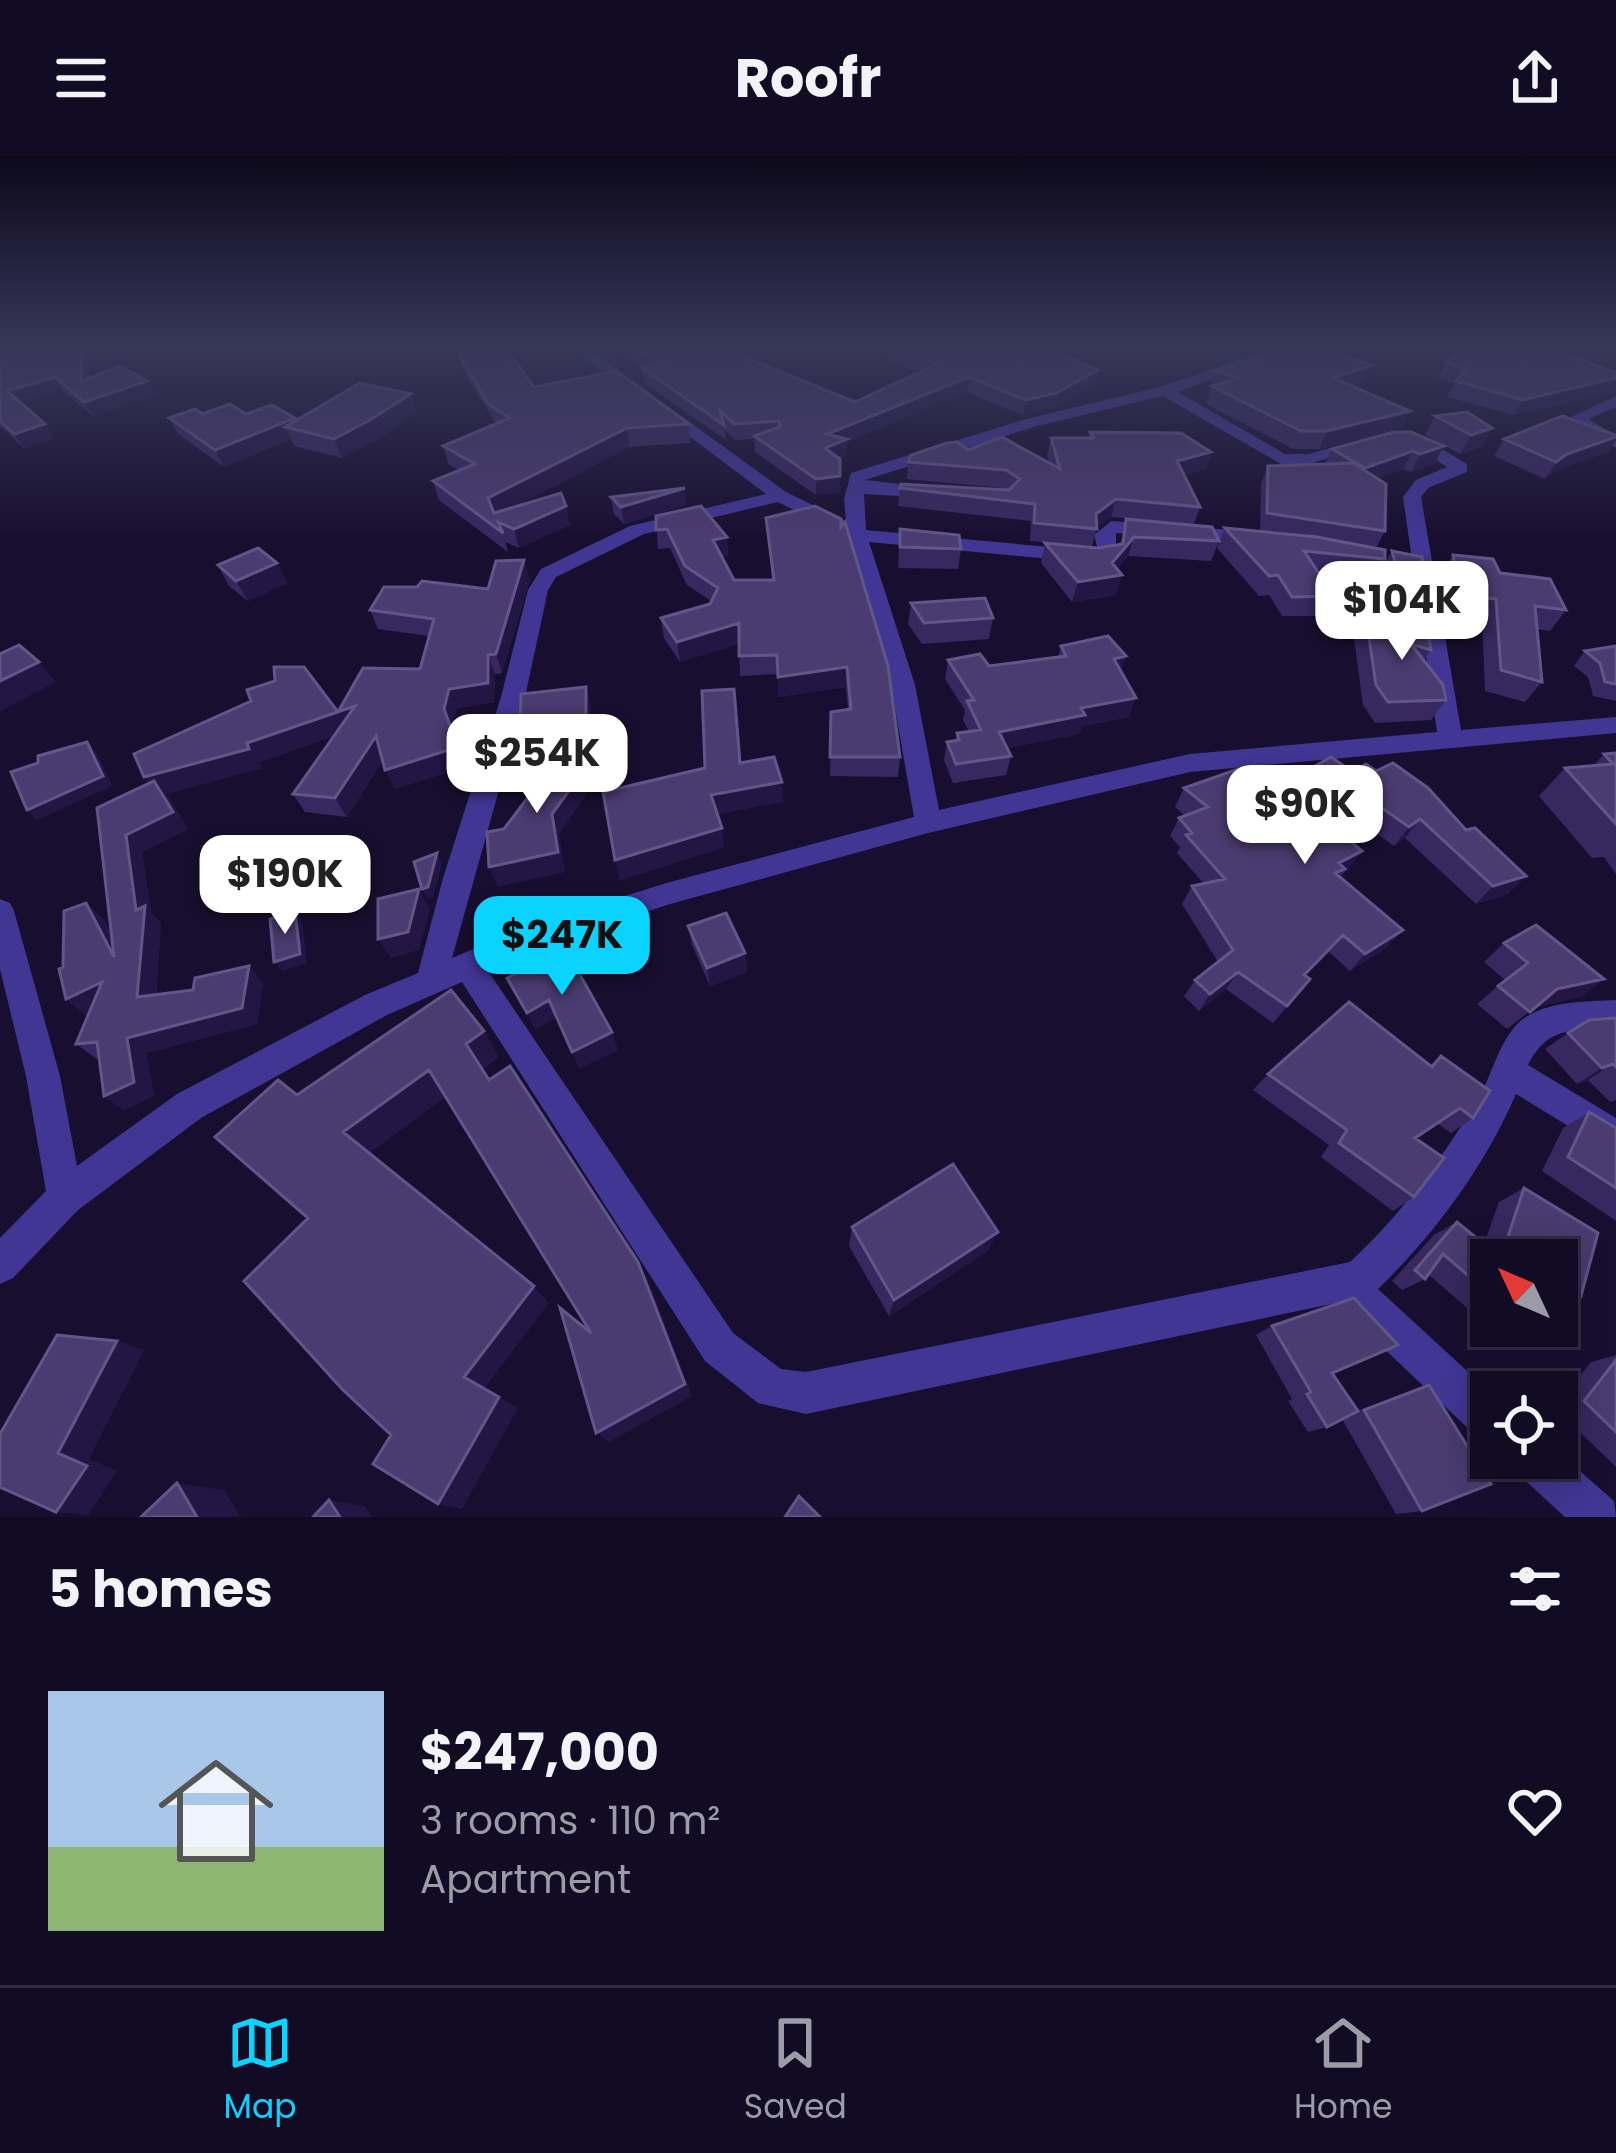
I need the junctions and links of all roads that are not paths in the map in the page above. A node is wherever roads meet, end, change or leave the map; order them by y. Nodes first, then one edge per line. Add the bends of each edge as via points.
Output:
1 (665, 412) edge
2 (1077, 412) edge
3 (1201, 412) edge
4 (1591, 412) edge
5 (1616, 443) edge
6 (855, 488) junction
7 (961, 495) edge
8 (780, 496) junction
9 (859, 535) junction
10 (1286, 540) edge
11 (1616, 725) edge
12 (1450, 740) junction
13 (928, 823) junction
14 (0, 911) edge
15 (449, 971) junction
16 (1616, 1014) edge
17 (1512, 1073) junction
18 (1616, 1138) edge
19 (65, 1197) junction
20 (0, 1265) edge
21 (1345, 1285) junction
22 (1470, 1401) edge
23 (1555, 1479) edge
24 (1598, 1517) edge

1 - 8 street
2 - 6 street via 867,471
3 - 12 street via 1281,458 1309,459 1386,435 1408,437 1461,467 1412,496 1414,567
4 - 5 street via 1576,418
6 - 7 street
6 - 9 street
8 - 9 street
8 - 15 street via 637,530 548,573 457,878
9 - 10 street via 1093,557 1109,555 1104,535 1111,527
9 - 13 street via 902,680
11 - 12 street
12 - 13 street via 1190,763
13 - 15 street via 670,892
14 - 19 street
15 - 19 street via 189,1106
15 - 21 street via 719,1347 773,1388 806,1394
16 - 17 street via 1536,1027
17 - 18 street
17 - 21 street via 1403,1233 1360,1280
19 - 20 street
21 - 22 street
23 - 24 street

